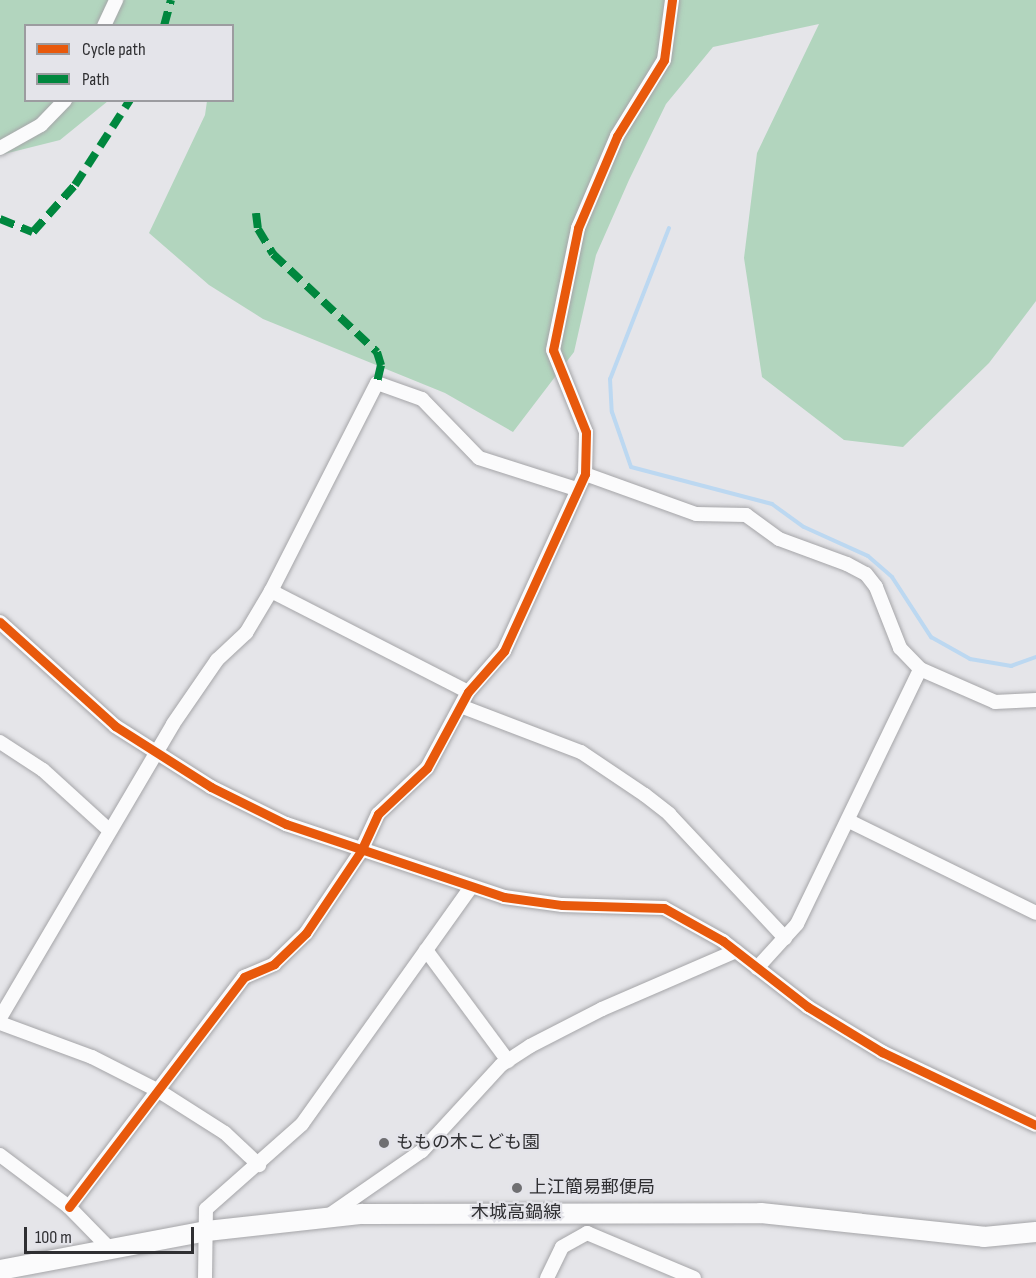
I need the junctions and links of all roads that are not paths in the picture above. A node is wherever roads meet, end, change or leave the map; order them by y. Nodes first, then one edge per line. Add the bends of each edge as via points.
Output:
1 (116, 0) edge
2 (672, 0) edge
3 (105, 24) edge
4 (63, 102) edge
5 (0, 148) edge
6 (585, 474) junction
7 (576, 489) junction
8 (271, 591) junction
9 (0, 622) edge
10 (920, 669) junction
11 (468, 692) junction
12 (1036, 700) edge
13 (463, 706) junction
14 (0, 742) edge
15 (155, 753) junction
16 (849, 821) junction
17 (109, 830) junction
18 (362, 851) junction
19 (471, 887) junction
20 (1036, 913) edge
21 (785, 938) junction
22 (426, 950) junction
23 (736, 951) junction
24 (757, 968) junction
25 (0, 1018) edge
26 (0, 1023) edge
27 (508, 1061) junction
28 (159, 1091) junction
29 (1036, 1125) edge
30 (0, 1155) edge
31 (260, 1165) junction
32 (69, 1207) junction
33 (590, 1213) junction
34 (328, 1216) junction
35 (207, 1231) junction
36 (1036, 1232) edge
37 (587, 1233) junction
38 (110, 1250) junction
39 (0, 1270) edge
40 (205, 1278) edge
41 (548, 1278) edge
42 (694, 1278) edge

1 - 3 street
2 - 6 street via 669,49 617,136 578,228 553,350 586,432
4 - 5 street via 41,125
6 - 7 street
6 - 10 street via 696,514 746,514 779,539 817,550 866,574 876,587 900,648
7 - 8 street via 479,458 422,399 377,382
7 - 11 street via 504,651
8 - 11 street
8 - 15 street via 246,633 217,660
9 - 15 street via 92,709
10 - 12 street via 995,702
10 - 16 street
11 - 13 street
13 - 18 street via 427,768 378,814
13 - 21 street via 581,752 645,795 669,814
14 - 17 street via 42,770
15 - 17 street
15 - 18 street via 286,824
16 - 20 street
16 - 21 street via 797,924
17 - 25 street
18 - 19 street
18 - 28 street via 306,933 274,964 244,977
19 - 22 street
19 - 23 street via 542,903 664,908
21 - 24 street
22 - 27 street
22 - 31 street via 302,1124
23 - 24 street
23 - 27 street via 602,1009
24 - 29 street via 808,1007 882,1052
26 - 28 street via 93,1057
27 - 34 street via 422,1151
28 - 31 street via 225,1133
28 - 32 street
30 - 32 street
31 - 35 street via 206,1209
32 - 38 street
33 - 34 main road, 木城高鍋線
33 - 36 main road, 木城高鍋線 via 761,1213 984,1237
33 - 37 street
34 - 35 main road, 木城高鍋線
35 - 38 main road, 木城高鍋線
35 - 40 street
37 - 41 street via 562,1247
37 - 42 street
38 - 39 main road, 木城高鍋線

